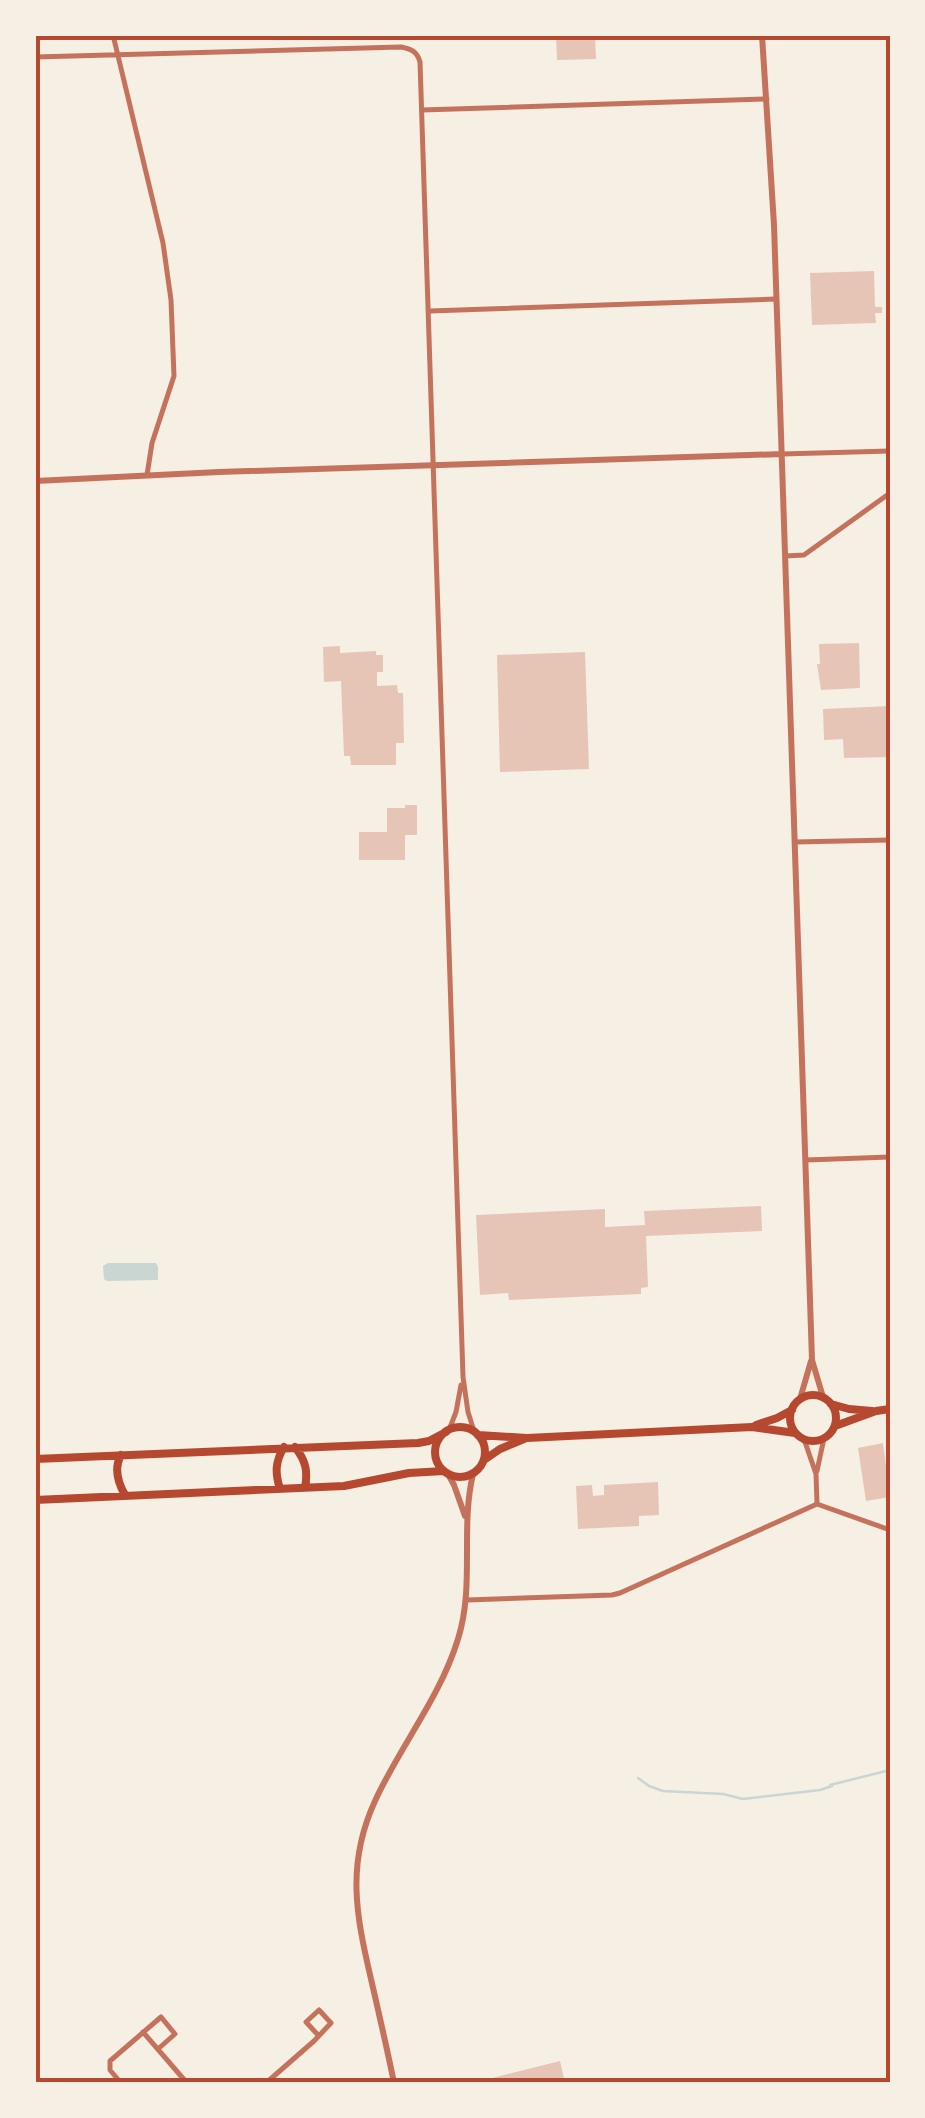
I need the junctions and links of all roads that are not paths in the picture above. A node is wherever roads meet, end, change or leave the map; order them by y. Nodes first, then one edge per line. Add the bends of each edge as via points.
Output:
1 (113, 35) edge
2 (762, 35) edge
3 (118, 53) junction
4 (35, 56) edge
5 (767, 98) junction
6 (422, 110) junction
7 (777, 299) junction
8 (430, 311) junction
9 (890, 450) edge
10 (782, 454) junction
11 (434, 465) junction
12 (146, 475) junction
13 (35, 481) edge
14 (890, 492) edge
15 (785, 556) junction
16 (890, 840) edge
17 (795, 842) junction
18 (890, 1157) edge
19 (806, 1160) junction
20 (812, 1360) junction
21 (463, 1377) junction
22 (823, 1397) junction
23 (800, 1399) junction
24 (831, 1404) junction
25 (890, 1409) edge
26 (792, 1410) junction
27 (876, 1411) junction
28 (752, 1426) junction
29 (835, 1426) junction
30 (447, 1431) junction
31 (476, 1433) junction
32 (796, 1433) junction
33 (527, 1438) junction
34 (824, 1438) junction
35 (804, 1439) junction
36 (284, 1447) junction
37 (295, 1447) junction
38 (121, 1454) junction
39 (35, 1459) edge
40 (484, 1460) junction
41 (446, 1472) junction
42 (473, 1474) junction
43 (816, 1474) junction
44 (305, 1488) junction
45 (280, 1489) junction
46 (125, 1495) junction
47 (35, 1500) edge
48 (817, 1504) junction
49 (466, 1518) junction
50 (890, 1530) edge
51 (466, 1600) junction
52 (143, 2032) junction
53 (318, 2034) junction
54 (158, 2049) junction
55 (121, 2083) edge
56 (187, 2083) edge
57 (266, 2083) edge
58 (394, 2083) edge

1 - 3 street
2 - 5 street
3 - 4 street
3 - 6 street via 410,48 418,54
3 - 12 street via 170,300 174,376
5 - 6 street
5 - 7 street
6 - 8 street
7 - 8 street
7 - 10 street
8 - 11 street
9 - 10 street
10 - 11 street
10 - 15 street
11 - 12 street
11 - 21 street
12 - 13 street
14 - 15 street via 804,555
15 - 17 street
16 - 17 street
17 - 19 street
18 - 19 street
19 - 20 street
20 - 22 street
20 - 23 street
21 - 30 street
21 - 31 street
22 - 23 main road
22 - 24 main road
23 - 26 main road
24 - 27 main road
24 - 29 main road
25 - 27 main road
26 - 28 main road
26 - 32 main road
27 - 29 main road
28 - 32 main road
28 - 33 main road
29 - 34 main road
30 - 31 main road
30 - 37 main road via 418,1443
30 - 41 main road via 436,1452
31 - 33 main road
31 - 40 main road
32 - 35 main road
33 - 40 main road
34 - 35 main road
34 - 43 street
35 - 43 street
36 - 37 main road
36 - 38 main road
36 - 45 main road via 276,1464
37 - 44 main road via 306,1463
38 - 39 main road
38 - 46 main road via 117,1473
40 - 42 main road
41 - 42 main road
41 - 44 main road
41 - 49 street
42 - 49 street
43 - 48 street
44 - 45 main road
45 - 46 main road
46 - 47 main road
48 - 50 street
48 - 51 street via 612,1595
49 - 51 street
51 - 58 street via 449,1665 375,1799 357,1863 358,1923
52 - 54 street
52 - 54 street via 162,2016 175,2034
52 - 55 street via 110,2061
53 - 53 street via 306,2022 318,2010 330,2023
53 - 57 street
54 - 56 street

